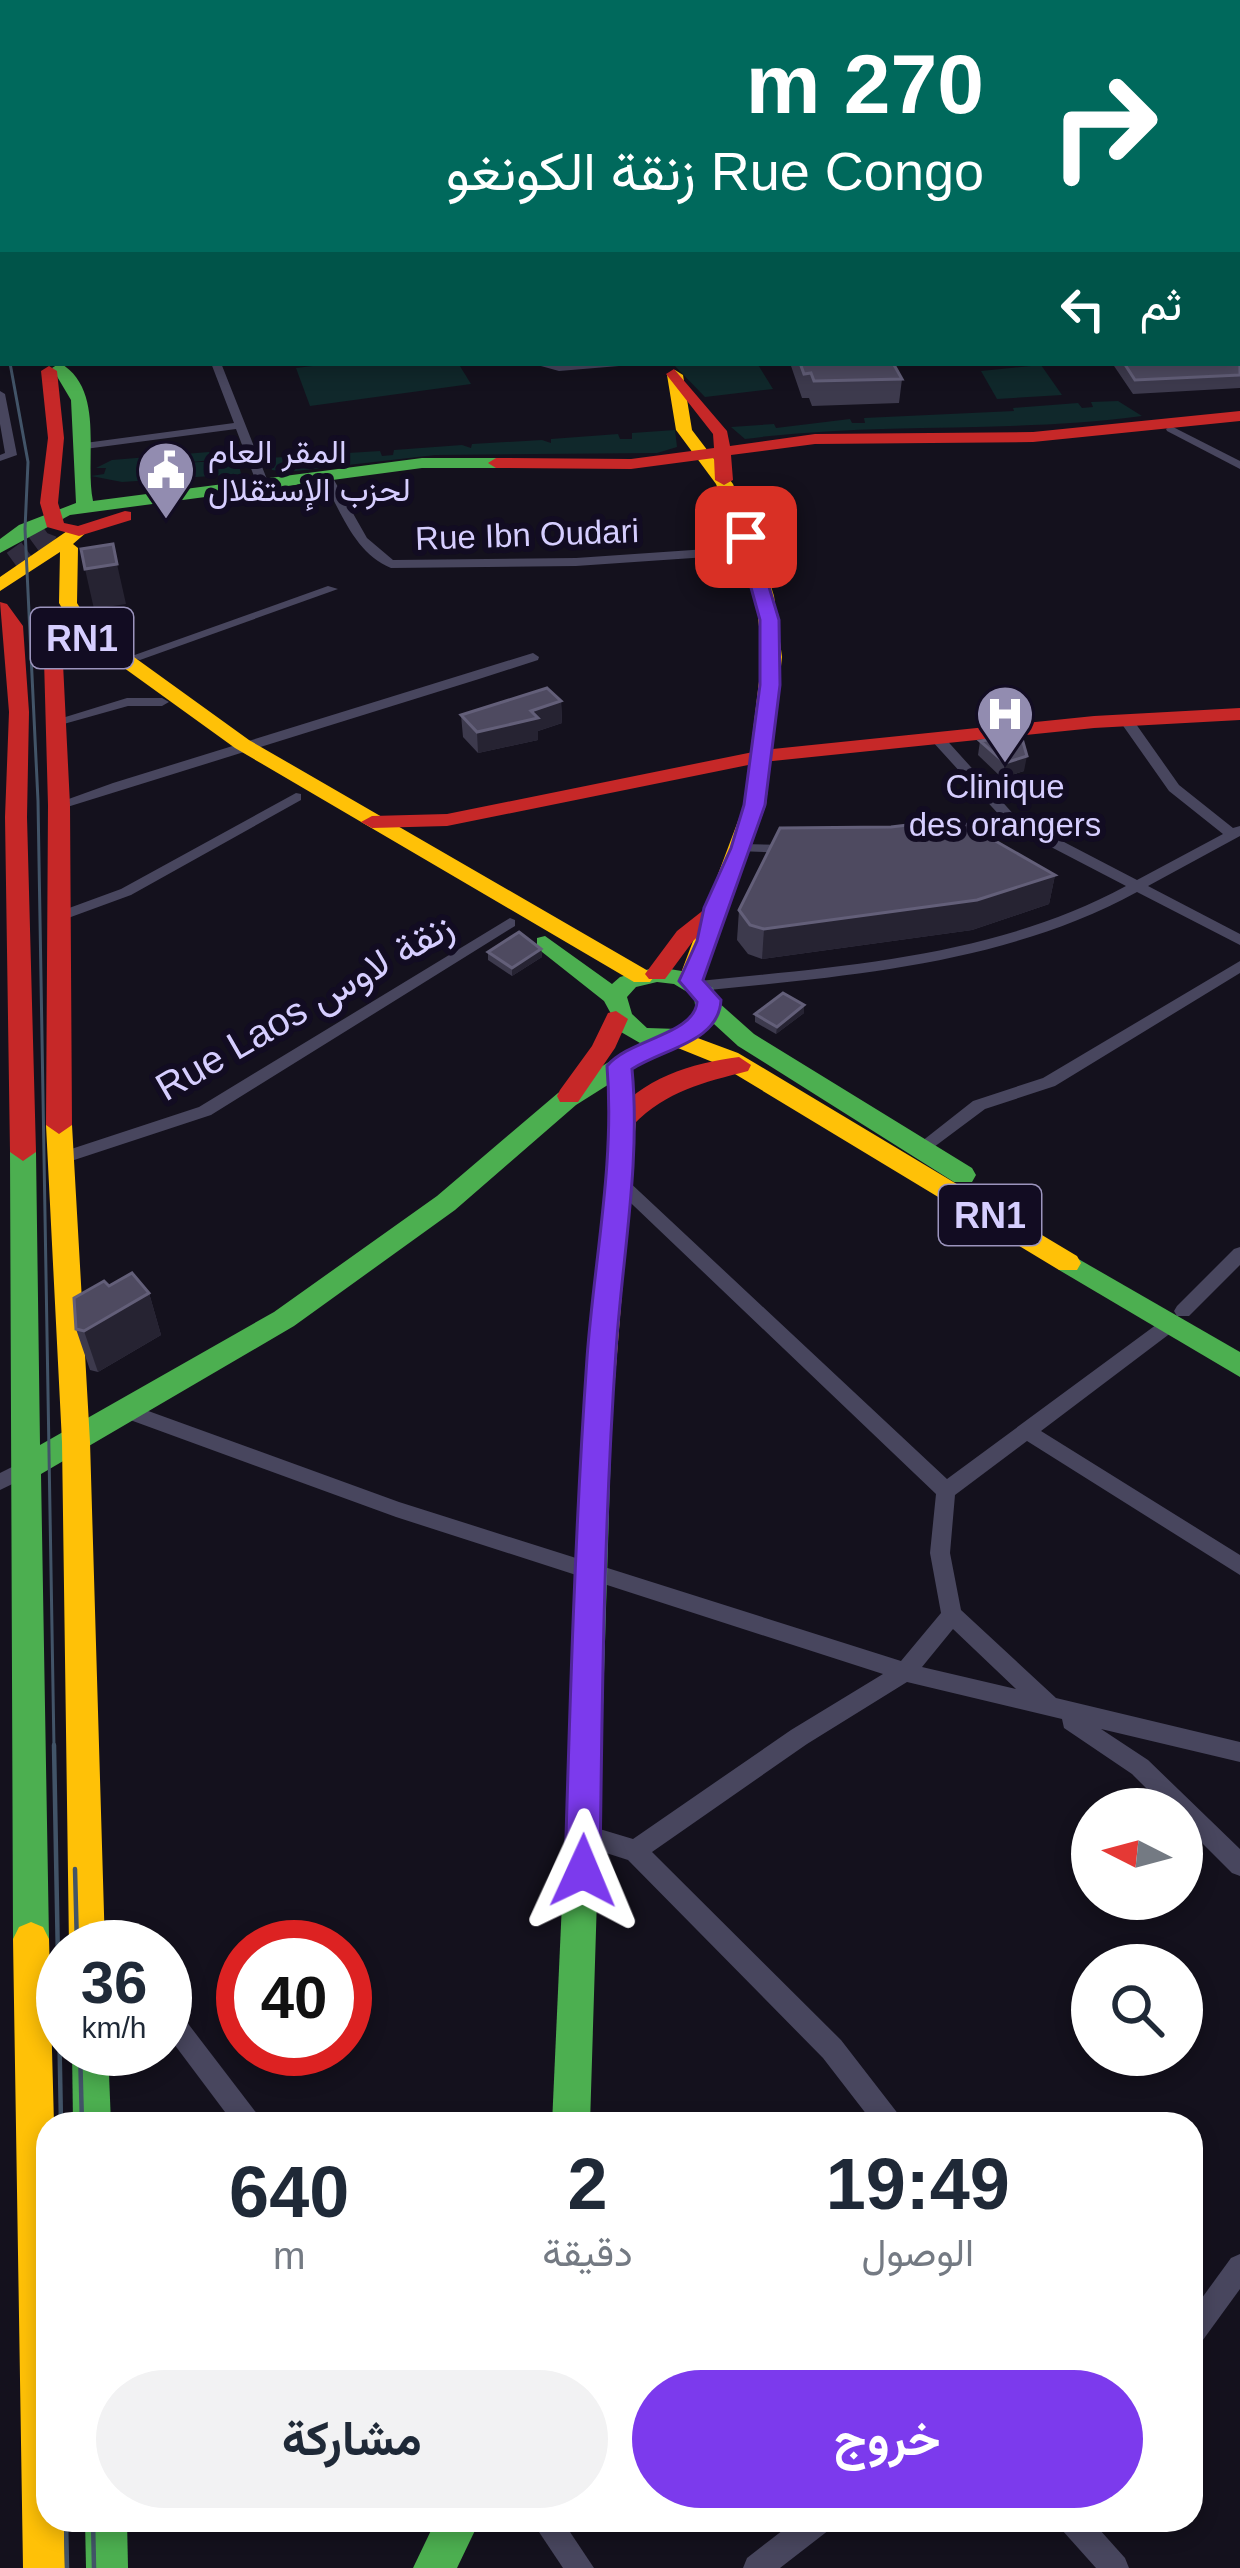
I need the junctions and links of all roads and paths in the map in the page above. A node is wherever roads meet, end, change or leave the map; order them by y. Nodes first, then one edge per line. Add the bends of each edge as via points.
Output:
1 (54, 366) edge
2 (217, 366) edge
3 (549, 366) edge
4 (583, 366) edge
5 (671, 369) edge
6 (0, 394) edge
7 (1240, 420) edge
8 (242, 424) junction
9 (1171, 429) junction
10 (243, 441) dead end
11 (85, 446) junction
12 (0, 458) edge
13 (715, 463) junction
14 (1240, 466) edge
15 (331, 482) junction
16 (262, 489) junction
17 (71, 521) junction
18 (751, 550) junction
19 (3, 565) edge
20 (332, 589) dead end
21 (0, 608) edge
22 (52, 623) junction
23 (135, 656) junction
24 (533, 658) dead end
25 (164, 699) junction
26 (1240, 714) edge
27 (1126, 720) junction
28 (53, 723) junction
29 (9, 738) edge
30 (937, 738) junction
31 (233, 747) junction
32 (763, 756) junction
33 (296, 797) junction
34 (59, 805) junction
35 (458, 818) junction
36 (1011, 820) junction
37 (8, 822) edge
38 (372, 822) junction
39 (1236, 832) edge
40 (406, 842) junction
41 (932, 842) edge
42 (742, 848) junction
43 (801, 850) edge
44 (1135, 887) junction
45 (715, 908) junction
46 (56, 918) junction
47 (510, 923) junction
48 (1240, 940) edge
49 (1240, 966) edge
50 (650, 975) junction
51 (700, 992) junction
52 (11, 995) edge
53 (615, 1008) junction
54 (670, 1038) junction
55 (739, 1065) junction
56 (620, 1066) junction
57 (566, 1100) junction
58 (624, 1119) junction
59 (920, 1149) junction
60 (59, 1160) junction
61 (619, 1182) junction
62 (1240, 1254) edge
63 (1176, 1318) junction
64 (1240, 1344) edge
65 (1240, 1366) edge
66 (128, 1412) junction
67 (1029, 1433) junction
68 (76, 1442) junction
69 (12, 1476) edge
70 (946, 1490) junction
71 (1240, 1566) edge
72 (589, 1571) junction
73 (952, 1615) junction
74 (905, 1672) junction
75 (1053, 1711) junction
76 (1240, 1752) edge
77 (584, 1835) junction
78 (634, 1851) junction
79 (1240, 1865) edge
80 (86, 1920) edge
81 (192, 2048) edge
82 (91, 2076) edge
83 (92, 2112) edge
84 (240, 2112) edge
85 (572, 2112) edge
86 (881, 2112) edge
87 (1240, 2267) edge
88 (1203, 2318) edge
89 (36, 2330) edge
90 (43, 2532) edge
91 (106, 2532) edge
92 (453, 2532) edge
93 (554, 2532) edge
94 (804, 2532) edge
95 (1083, 2532) edge
96 (44, 2568) edge
97 (107, 2568) edge
98 (434, 2568) edge
99 (580, 2568) edge
100 (757, 2568) edge
101 (1115, 2568) edge

1 - 11 main road via 70,376
1 - 17 main road, RN1 via 73,426
2 - 8 street
3 - 4 street
5 - 13 main road via 684,430
6 - 12 street via 11,454
7 - 9 main road
7 - 13 main road via 1033,437 833,437
8 - 11 street
8 - 16 street
9 - 13 main road via 1029,445 828,447
9 - 14 street
10 - 16 street
11 - 17 main road
13 - 15 main road via 610,472 416,471
13 - 16 main road via 422,463
13 - 18 main road
15 - 16 main road
15 - 18 street, Rue Ibn Oudari via 377,559 400,565
16 - 17 main road
16 - 17 main road via 125,493
17 - 19 main road via 26,529
17 - 22 main road
17 - 23 main road via 80,607
17 - 25 main road, RN1 via 71,616
18 - 32 main road via 772,640
20 - 23 street
21 - 29 main road via 14,626
22 - 25 main road via 134,692
22 - 28 main road
23 - 25 main road via 165,681
24 - 31 street
25 - 28 street
25 - 31 main road, RN1
26 - 27 main road
27 - 30 main road
27 - 39 street via 1174,788
28 - 29 main road
28 - 34 main road
29 - 37 main road
30 - 32 main road
30 - 36 street
31 - 33 main road, RN1
31 - 34 street
31 - 38 main road, RN1
32 - 35 main road
32 - 42 main road
33 - 46 street via 126,892
33 - 47 main road, RN1
34 - 46 main road
35 - 38 main road
35 - 40 main road
36 - 41 street
36 - 44 street
37 - 52 main road
38 - 40 main road, RN1
39 - 44 street
40 - 50 main road, RN1
42 - 43 street
42 - 45 main road
44 - 48 street
44 - 51 street via 1069,919 958,952
45 - 50 main road
45 - 51 main road
46 - 60 main road
47 - 53 main road, RN1 via 570,960
47 - 60 street, Rue Laos زنقة لاوس via 205,1111
49 - 59 street via 1049,1082 979,1105
50 - 51 main road, RN1
50 - 53 main road via 625,984
51 - 54 main road via 696,1030
51 - 59 main road, RN1 via 746,1040
52 - 69 main road
53 - 54 main road, RN1 via 631,1032
53 - 57 main road via 603,1048
54 - 55 main road, RN1
54 - 56 main road
55 - 58 main road via 671,1080
55 - 63 main road, RN1
56 - 57 main road
56 - 58 main road
57 - 66 main road via 368,1261
58 - 61 main road
59 - 63 main road, RN1
60 - 68 main road
61 - 70 street
61 - 72 main road
62 - 63 street
63 - 64 main road, RN1
63 - 65 main road, RN1
63 - 67 street
66 - 68 main road
66 - 72 street
67 - 70 street
67 - 71 street
68 - 69 main road
68 - 80 main road
69 - 89 main road
70 - 73 street via 936,1538
72 - 74 street
72 - 77 main road
73 - 74 street
73 - 75 street
74 - 75 street
74 - 78 street
75 - 76 street
75 - 79 street via 1140,1767
77 - 78 street
77 - 85 main road
78 - 86 street via 832,2049
81 - 84 street
82 - 83 main road
87 - 88 street
90 - 96 main road
91 - 97 main road
92 - 98 main road
93 - 99 street
94 - 100 street
95 - 101 street

